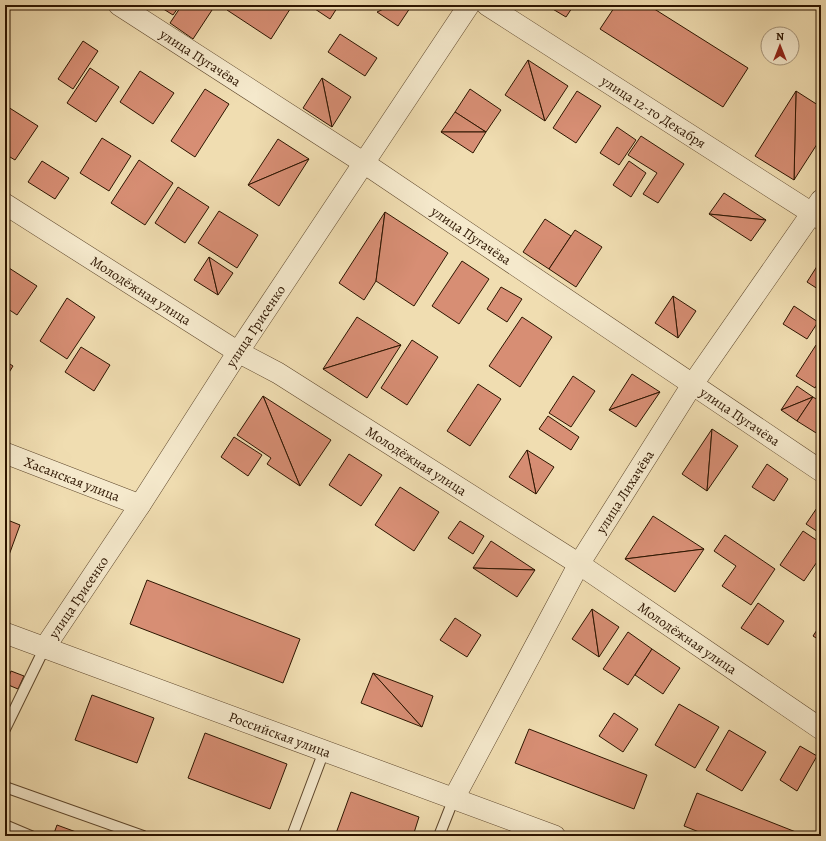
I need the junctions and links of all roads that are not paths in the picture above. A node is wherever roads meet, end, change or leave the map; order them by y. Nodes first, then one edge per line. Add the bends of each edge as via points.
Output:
1 (119, 5) edge
2 (469, 5) edge
3 (487, 5) edge
4 (364, 164) junction
5 (5, 204) edge
6 (818, 211) edge
7 (238, 352) junction
8 (692, 385) junction
9 (5, 453) edge
10 (821, 471) edge
11 (140, 505) junction
12 (579, 564) junction
13 (5, 633) edge
14 (45, 647) junction
15 (5, 729) edge
16 (821, 729) edge
17 (324, 750) junction
18 (5, 787) edge
19 (454, 798) junction
20 (5, 825) edge
21 (31, 836) edge
22 (143, 836) edge
23 (292, 836) edge
24 (438, 836) edge
25 (555, 836) edge

1 - 4 street, улица Пугачёва
2 - 4 street, улица Грисенко
3 - 6 street, улица 12-го Декабря
4 - 7 street, улица Грисенко
4 - 8 street, улица Пугачёва
5 - 7 street, Молодёжная улица
6 - 8 street, улица Лихачёва
7 - 11 street, улица Грисенко
7 - 12 street, Молодёжная улица via 278,373
8 - 10 street, улица Пугачёва
8 - 12 street, улица Лихачёва
9 - 11 street, Хасанская улица
11 - 14 street, улица Грисенко
12 - 16 street, Молодёжная улица
12 - 19 street, улица Лихачёва
13 - 14 street, Российская улица
14 - 15 lane
14 - 17 street, Российская улица
17 - 19 street, Российская улица
17 - 23 lane
18 - 22 lane
19 - 24 lane
19 - 25 street, Российская улица
20 - 21 lane

